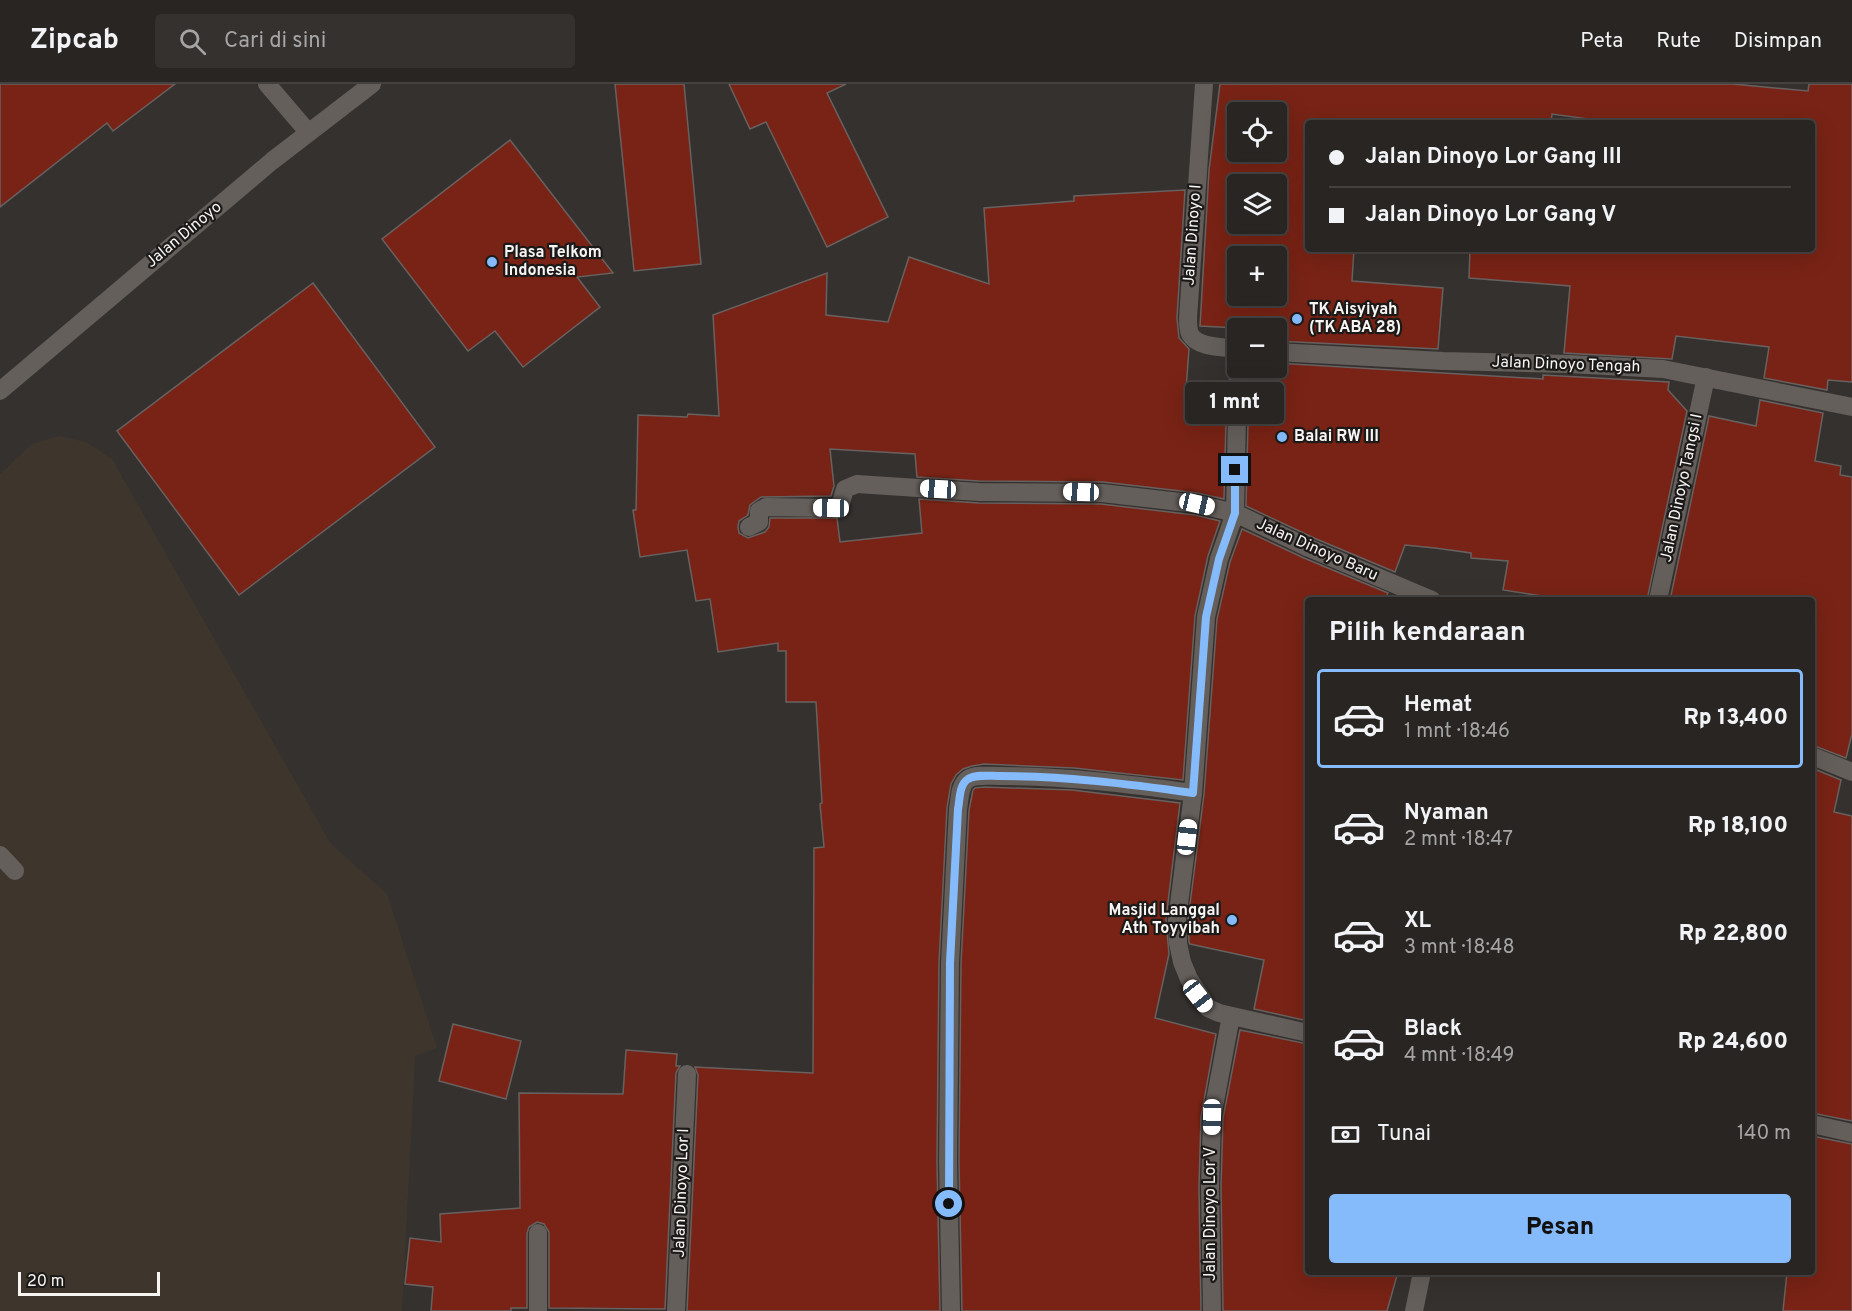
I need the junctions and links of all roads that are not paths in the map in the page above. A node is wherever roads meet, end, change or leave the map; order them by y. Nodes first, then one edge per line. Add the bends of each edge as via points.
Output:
1 (267, 84) edge
2 (372, 84) edge
3 (1204, 84) edge
4 (308, 132) junction
5 (1227, 348) edge
6 (1287, 353) edge
7 (1706, 377) junction
8 (1238, 378) edge
9 (0, 391) edge
10 (1852, 407) edge
11 (1235, 513) junction
12 (749, 527) dead end
13 (1425, 597) edge
14 (1659, 597) edge
15 (1815, 757) edge
16 (1852, 772) edge
17 (1193, 793) junction
18 (0, 855) edge
19 (15, 871) dead end
20 (1231, 1016) junction
21 (1305, 1032) edge
22 (687, 1074) dead end
23 (1815, 1125) edge
24 (1852, 1133) edge
25 (538, 1233) dead end
26 (1421, 1275) edge
27 (538, 1311) edge
28 (676, 1311) edge
29 (951, 1311) edge
30 (1212, 1311) edge
31 (1414, 1311) edge

1 - 4 street
2 - 4 street, Jalan Dinoyo
3 - 5 street, Jalan Dinoyo I via 1189,333 1194,340
4 - 9 street, Jalan Dinoyo
6 - 7 street, Jalan Dinoyo Tengah via 1610,365
7 - 10 street, Jalan Dinoyo Tengah
7 - 14 street, Jalan Dinoyo Tangsi I
8 - 11 street
11 - 12 street, Jalan Dinoyo Baru via 1197,504 1102,493 979,492 857,484 845,489 840,506 766,507 759,511 759,522
11 - 13 street, Jalan Dinoyo Baru
11 - 17 street via 1219,559 1206,617
15 - 16 street
17 - 20 street via 1178,901 1178,943 1198,996 1208,1008
17 - 29 street via 1016,776 974,777 962,786 950,963
18 - 19 street
20 - 21 street
20 - 30 street, Jalan Dinoyo Lor V via 1212,1117
22 - 28 street, Jalan Dinoyo Lor I
23 - 24 street
25 - 27 street
26 - 31 street

